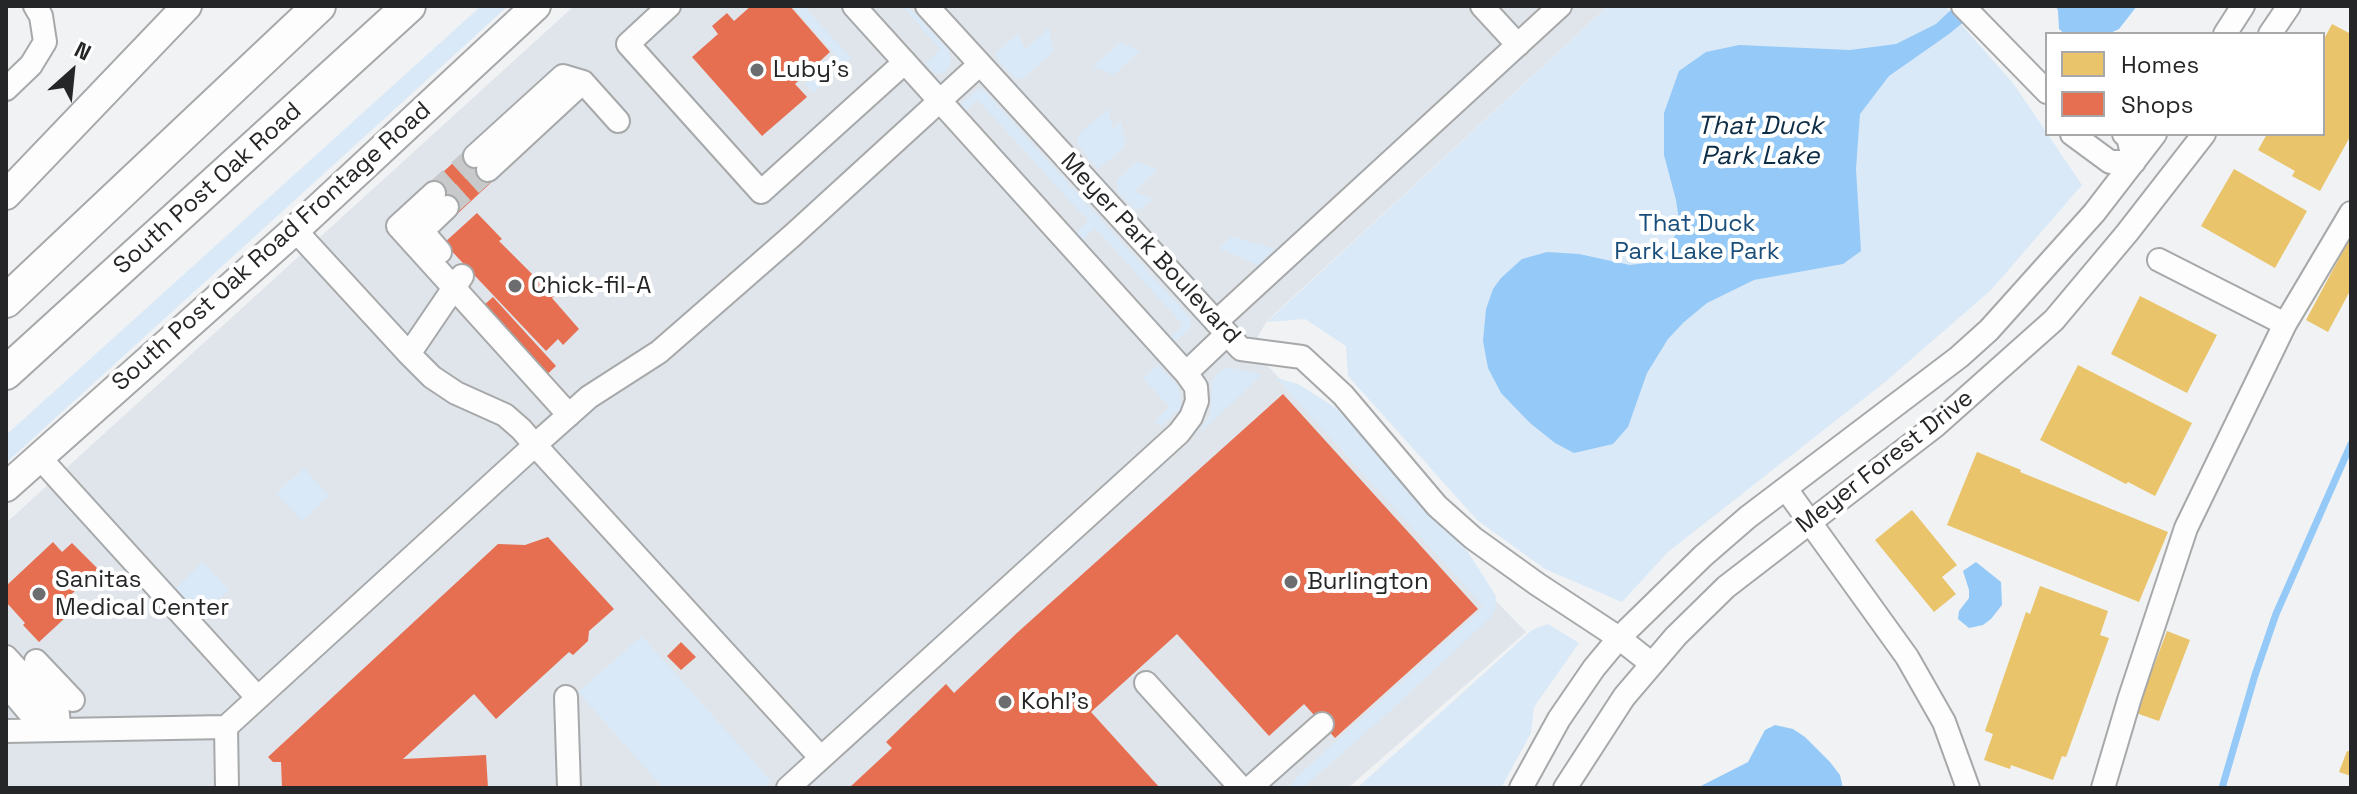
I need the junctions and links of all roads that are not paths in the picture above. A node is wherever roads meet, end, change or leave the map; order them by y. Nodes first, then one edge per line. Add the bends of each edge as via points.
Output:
1 (35, 6) edge
2 (187, 6) edge
3 (319, 6) edge
4 (409, 6) edge
5 (536, 6) edge
6 (669, 6) edge
7 (854, 6) edge
8 (927, 6) edge
9 (1482, 6) edge
10 (1560, 6) edge
11 (1963, 6) edge
12 (2243, 6) edge
13 (2289, 6) edge
14 (2226, 32) edge
15 (2271, 32) edge
16 (1518, 45) junction
17 (905, 62) junction
18 (980, 64) junction
19 (6, 89) edge
20 (2045, 90) edge
21 (940, 100) junction
22 (618, 121) dead end
23 (2075, 136) edge
24 (2127, 136) edge
25 (2154, 136) edge
26 (2202, 136) edge
27 (2134, 162) junction
28 (481, 163) tunnel mouth
29 (2164, 186) junction
30 (6, 195) edge
31 (440, 200) tunnel mouth
32 (2351, 213) edge
33 (295, 230) junction
34 (2159, 260) dead end
35 (458, 282) junction
36 (6, 301) edge
37 (2285, 324) junction
38 (1221, 328) junction
39 (409, 354) junction
40 (6, 373) edge
41 (1186, 373) junction
42 (575, 411) junction
43 (535, 445) junction
44 (39, 457) junction
45 (6, 487) edge
46 (1786, 489) junction
47 (1810, 520) junction
48 (1619, 638) junction
49 (6, 657) edge
50 (36, 661) dead end
51 (1652, 664) junction
52 (1146, 683) dead end
53 (6, 685) edge
54 (257, 697) junction
55 (566, 697) dead end
56 (58, 718) junction
57 (1322, 724) dead end
58 (226, 727) junction
59 (6, 731) edge
60 (821, 758) junction
61 (227, 788) edge
62 (569, 788) edge
63 (788, 788) edge
64 (1241, 788) edge
65 (1250, 788) edge
66 (1521, 788) edge
67 (1565, 788) edge
68 (1968, 788) edge
69 (2103, 788) edge

1 - 19 street via 45,42
2 - 30 main road
3 - 36 highway
4 - 40 highway, South Post Oak Road
5 - 33 main road, South Post Oak Road Frontage Road
6 - 17 street via 628,44 761,192
7 - 17 street
8 - 18 street, Meyer Park Boulevard
9 - 16 street
10 - 16 street
11 - 20 street
12 - 14 street
13 - 15 street
16 - 38 street
17 - 21 street
18 - 21 street
18 - 38 street, Meyer Park Boulevard
21 - 41 street
21 - 42 street via 659,352
22 - 28 street via 583,82 563,76
23 - 27 street via 2110,162
24 - 27 street
25 - 27 street, Meyer Forest Drive
26 - 29 street, Meyer Forest Drive
27 - 29 street
27 - 46 street, Meyer Forest Drive via 1989,330
29 - 47 street, Meyer Forest Drive via 2054,320 1935,426
31 - 35 street via 398,226
32 - 37 street
33 - 39 street
33 - 44 main road, South Post Oak Road Frontage Road
34 - 37 street
35 - 39 street
35 - 42 street
37 - 69 street via 2186,528
38 - 41 street
38 - 48 street, Meyer Park Boulevard via 1241,349 1302,357 1343,395 1437,506 1473,538
39 - 43 street via 456,393 505,415
41 - 60 street via 1196,387 1197,401 1179,433
42 - 43 street
43 - 54 street
43 - 60 street
44 - 45 main road, South Post Oak Road Frontage Road
44 - 54 street
46 - 47 street
46 - 48 street, Meyer Forest Drive via 1703,556
47 - 51 street, Meyer Forest Drive via 1726,587
47 - 68 street via 1907,657 1944,722
48 - 51 street, Meyer Park Boulevard
48 - 66 street, Meyer Forest Drive via 1559,719
49 - 56 street
50 - 56 street
51 - 67 street, Meyer Forest Drive
52 - 64 street
53 - 56 street
54 - 58 street
55 - 62 street
56 - 58 street
56 - 59 street
57 - 65 street
58 - 61 street
60 - 63 street

